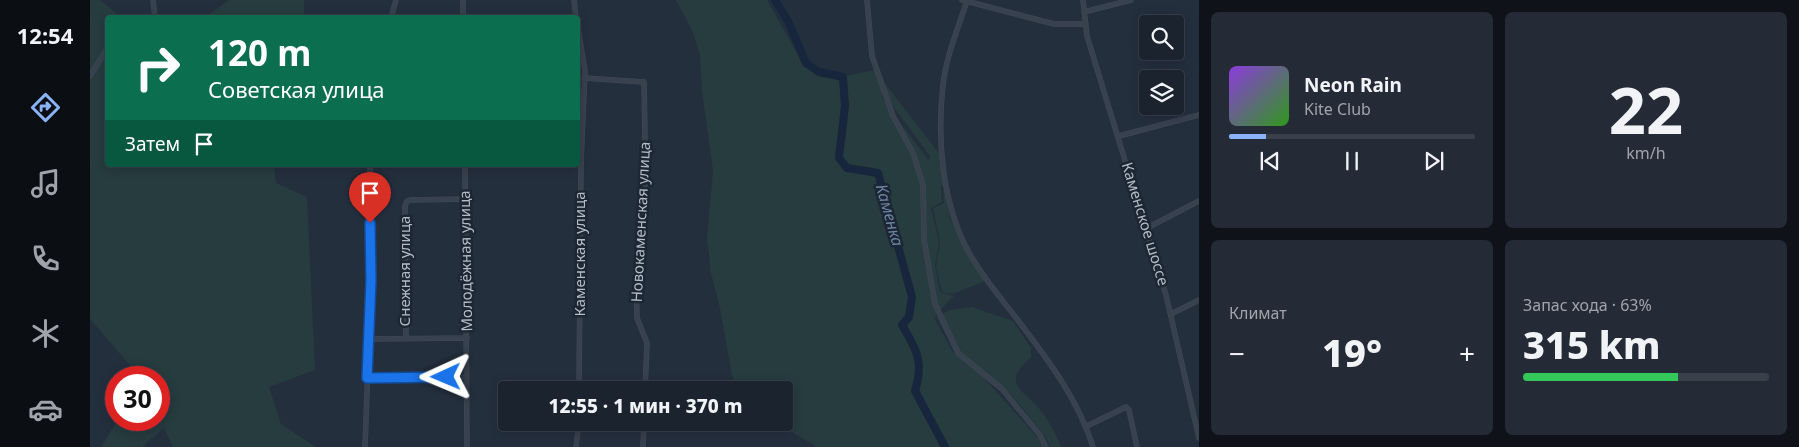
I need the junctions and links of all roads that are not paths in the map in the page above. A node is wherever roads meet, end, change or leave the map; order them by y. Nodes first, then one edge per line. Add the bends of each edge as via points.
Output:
1 (153, 0) edge
2 (396, 0) edge
3 (462, 0) edge
4 (574, 0) edge
5 (867, 0) edge
6 (1083, 0) edge
7 (1131, 0) edge
8 (964, 1) edge
9 (1084, 12) junction
10 (155, 15) edge
11 (392, 15) edge
12 (463, 15) edge
13 (576, 15) edge
14 (1086, 24) junction
15 (580, 45) edge
16 (105, 52) edge
17 (90, 76) edge
18 (584, 78) junction
19 (584, 89) junction
20 (580, 90) edge
21 (1199, 116) edge
22 (1119, 136) junction
23 (370, 167) edge
24 (465, 167) edge
25 (465, 199) junction
26 (1199, 201) edge
27 (1147, 228) junction
28 (1199, 300) edge
29 (1171, 314) junction
30 (369, 338) junction
31 (467, 338) junction
32 (406, 339) junction
33 (466, 377) junction
34 (367, 378) junction
35 (579, 381) edge
36 (645, 381) edge
37 (1197, 416) edge
38 (1087, 426) junction
39 (578, 431) edge
40 (644, 431) edge
41 (1199, 438) edge
42 (365, 447) edge
43 (467, 447) edge
44 (576, 447) edge
45 (643, 447) edge
46 (1046, 447) edge
47 (1093, 447) edge
48 (1137, 447) edge

1 - 10 street
2 - 11 street
3 - 12 street
4 - 13 street
5 - 46 street via 872,56 892,116 913,153 923,185 924,238 935,304 958,353 1002,389
6 - 9 street, Каменское шоссе
7 - 9 street
8 - 14 street via 1054,24
8 - 38 street via 943,84 940,139 954,220 980,270 1057,376
9 - 14 street, Каменское шоссе
14 - 22 street, Каменское шоссе
15 - 18 street, Каменская улица
16 - 17 street
18 - 19 street, Каменская улица
18 - 36 street, Новокаменская улица via 644,82 646,196 636,276 637,318 647,343
19 - 20 street
19 - 35 street, Каменская улица
21 - 22 street
22 - 27 street, Каменское шоссе
23 - 30 street
24 - 25 street, Молодёжная улица
25 - 31 street, Молодёжная улица
25 - 32 street, Снежная улица via 407,201
26 - 27 street
27 - 29 street, Каменское шоссе
28 - 29 street
29 - 37 street, Каменское шоссе
30 - 32 street
30 - 34 street
31 - 32 street
31 - 33 street, Молодёжная улица
33 - 34 street
33 - 43 street, Молодёжная улица
34 - 42 street
37 - 41 street, Каменское шоссе
38 - 47 street
38 - 48 street via 1126,407
39 - 44 street
40 - 45 street

